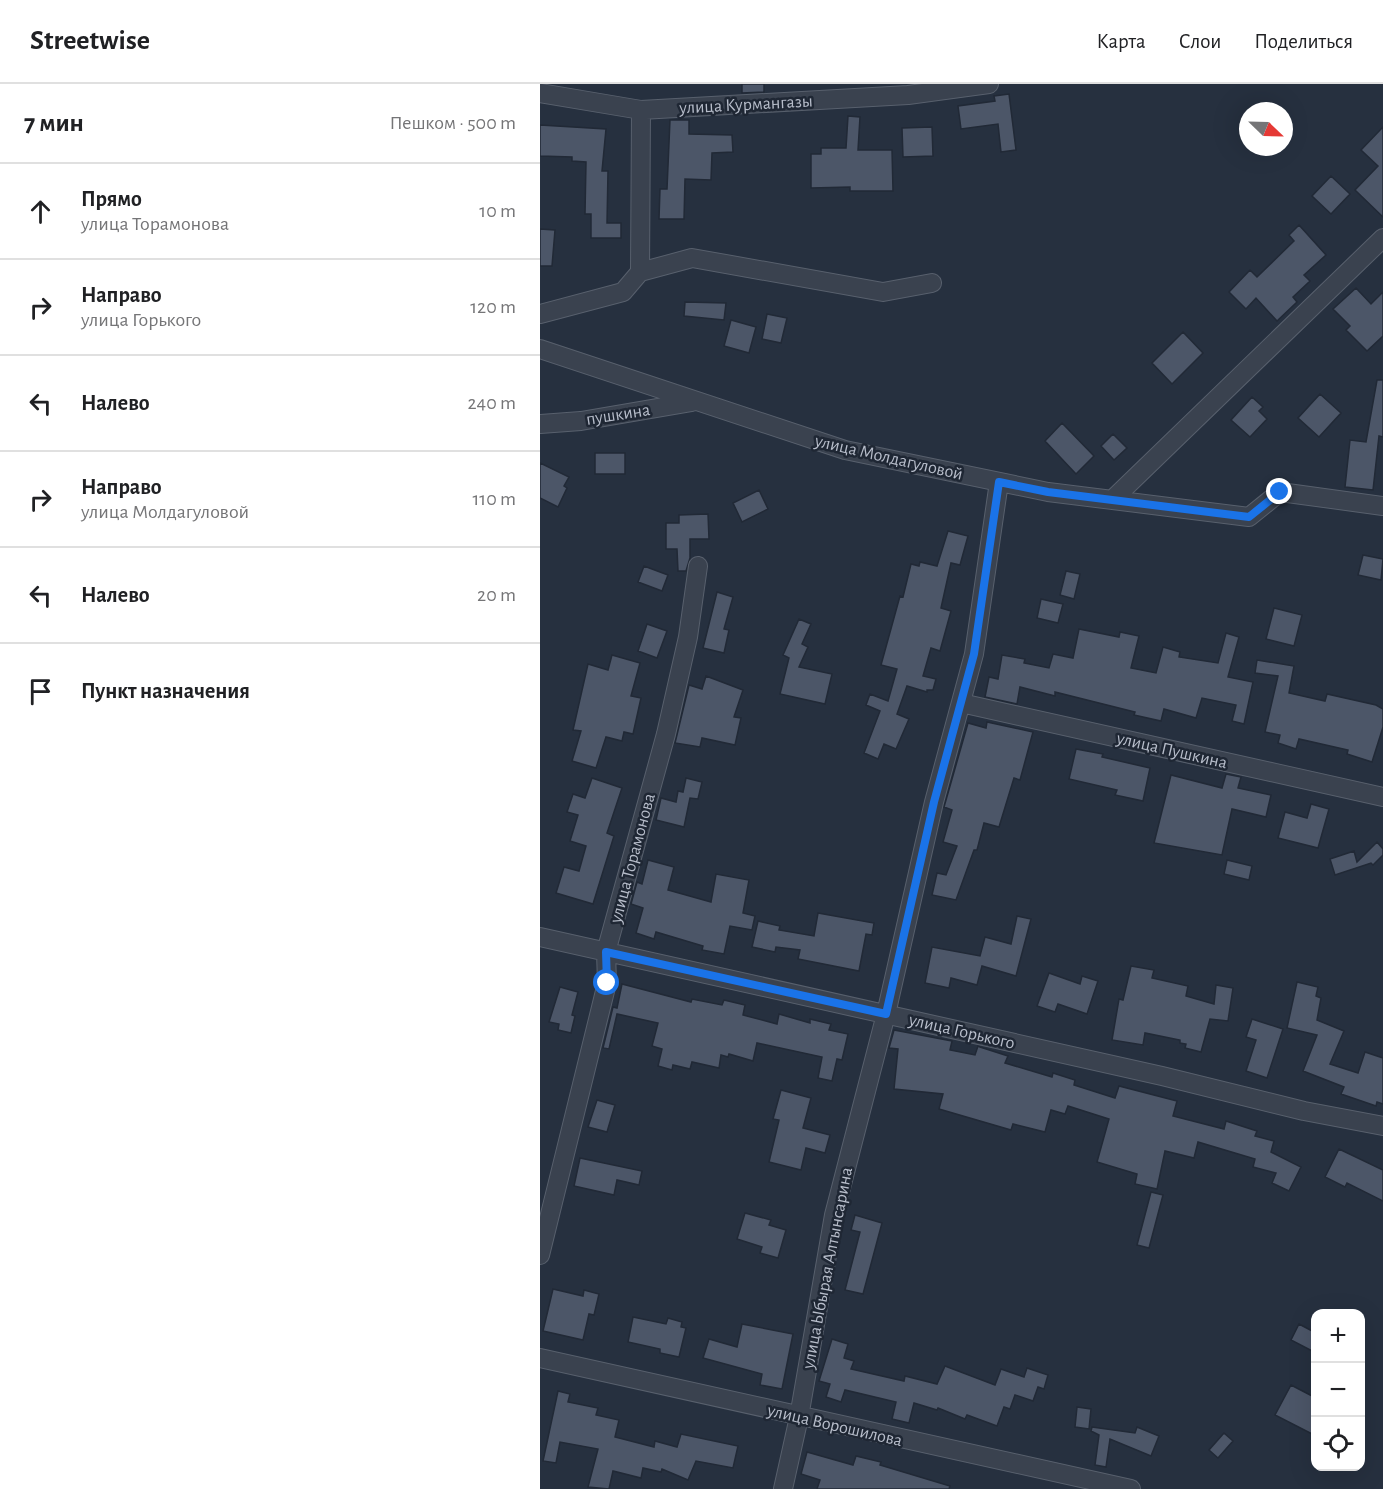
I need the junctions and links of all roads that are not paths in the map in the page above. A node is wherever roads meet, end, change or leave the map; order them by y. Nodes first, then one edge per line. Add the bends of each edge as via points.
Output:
1 (988, 84) edge
2 (540, 93) edge
3 (641, 110) junction
4 (1383, 238) edge
5 (640, 272) junction
6 (932, 284) dead end
7 (540, 314) edge
8 (540, 350) edge
9 (696, 401) junction
10 (540, 424) edge
11 (999, 482) junction
12 (1112, 500) junction
13 (1383, 506) edge
14 (698, 566) dead end
15 (961, 703) junction
16 (1383, 796) edge
17 (540, 937) edge
18 (606, 952) junction
19 (886, 1014) junction
20 (1383, 1126) edge
21 (540, 1255) edge
22 (540, 1358) edge
23 (799, 1417) junction
24 (783, 1489) edge
25 (1131, 1489) edge

1 - 3 street, улица Курмангазы via 908,95
2 - 3 street, улица Курмангазы
3 - 5 street
4 - 12 street
5 - 6 street via 692,258 883,292
5 - 7 street via 623,292
8 - 9 street, улица Молдагуловой
9 - 10 street, пушкина
9 - 11 street, улица Молдагуловой via 845,450
11 - 12 street, улица Молдагуловой
11 - 15 street, улица Ыбырая Алтынсарина via 974,654
12 - 13 street, улица Молдагуловой via 1249,517 1280,492
14 - 18 street, улица Торамонова via 688,637 666,734
15 - 16 street, улица Пушкина
15 - 19 street, улица Ыбырая Алтынсарина via 934,802
17 - 18 street, улица Горького
18 - 19 street, улица Горького
18 - 21 street, улица Торамонова via 607,983
19 - 20 street, улица Горького
19 - 23 street, улица Ыбырая Алтынсарина via 834,1215
22 - 23 street, улица Ворошилова
23 - 24 street, улица Ыбырая Алтынсарина
23 - 25 street, улица Ворошилова

